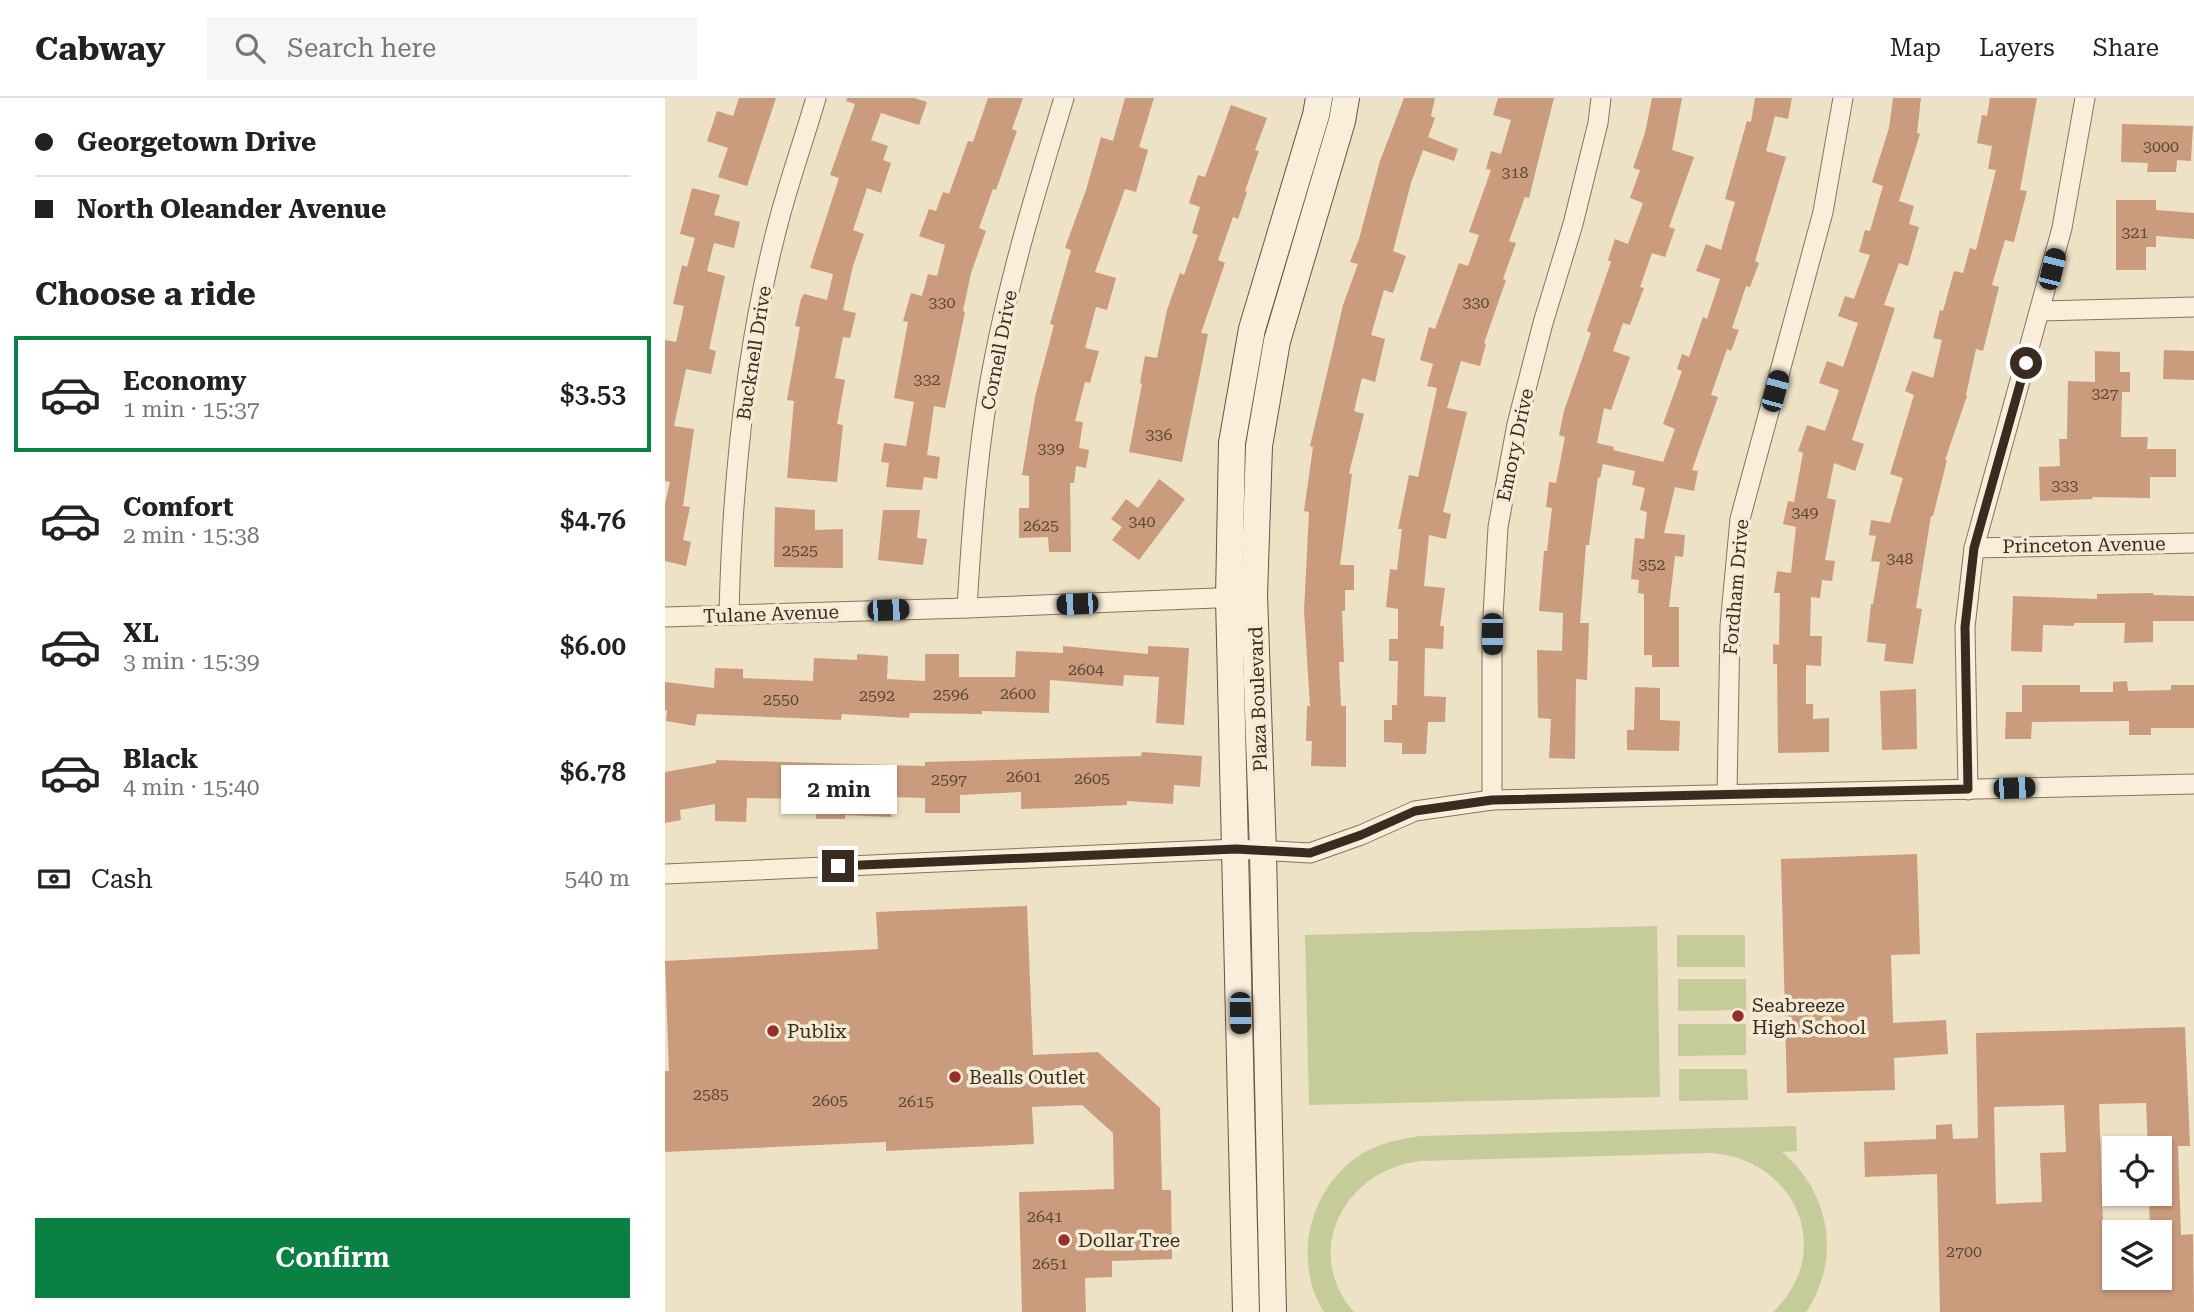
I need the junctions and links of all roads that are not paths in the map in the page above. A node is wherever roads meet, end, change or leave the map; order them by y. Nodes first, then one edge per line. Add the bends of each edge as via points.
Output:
1 (816, 98) edge
2 (1065, 98) edge
3 (1319, 98) edge
4 (1346, 98) edge
5 (1601, 98) edge
6 (1843, 98) edge
7 (2085, 98) edge
8 (2194, 307) edge
9 (2041, 310) junction
10 (2194, 543) edge
11 (1974, 548) junction
12 (1242, 597) junction
13 (967, 608) junction
14 (729, 615) junction
15 (665, 617) edge
16 (2194, 783) edge
17 (1968, 789) junction
18 (1727, 794) junction
19 (1492, 800) junction
20 (1236, 849) junction
21 (1263, 852) junction
22 (665, 874) edge
23 (1269, 1138) junction
24 (1243, 1139) junction
25 (1246, 1312) edge
26 (1273, 1312) edge

1 - 14 street, Bucknell Drive via 779,222 755,333 734,488
2 - 13 street, Cornell Drive via 1028,217 993,360 973,507
3 - 12 street, Plaza Boulevard via 1252,329 1232,443
4 - 12 street, Plaza Boulevard via 1277,341 1259,446
5 - 19 street, Emory Drive via 1573,224 1517,424 1498,527 1492,634
6 - 18 street, Fordham Drive via 1823,212 1740,519 1730,626
7 - 9 street via 2062,228
8 - 9 street
9 - 11 street
10 - 11 street, Princeton Avenue
11 - 17 street via 1965,627
12 - 13 street, Tulane Avenue
12 - 20 street, Plaza Boulevard
12 - 21 street, Plaza Boulevard
13 - 14 street, Tulane Avenue
14 - 15 street, Tulane Avenue
16 - 17 street
17 - 18 street
18 - 19 street
19 - 21 street via 1415,811 1310,853
20 - 21 street
20 - 22 street
20 - 24 street, Plaza Boulevard
21 - 23 street, Plaza Boulevard
23 - 24 street
23 - 26 street, Plaza Boulevard
24 - 25 street, Plaza Boulevard

